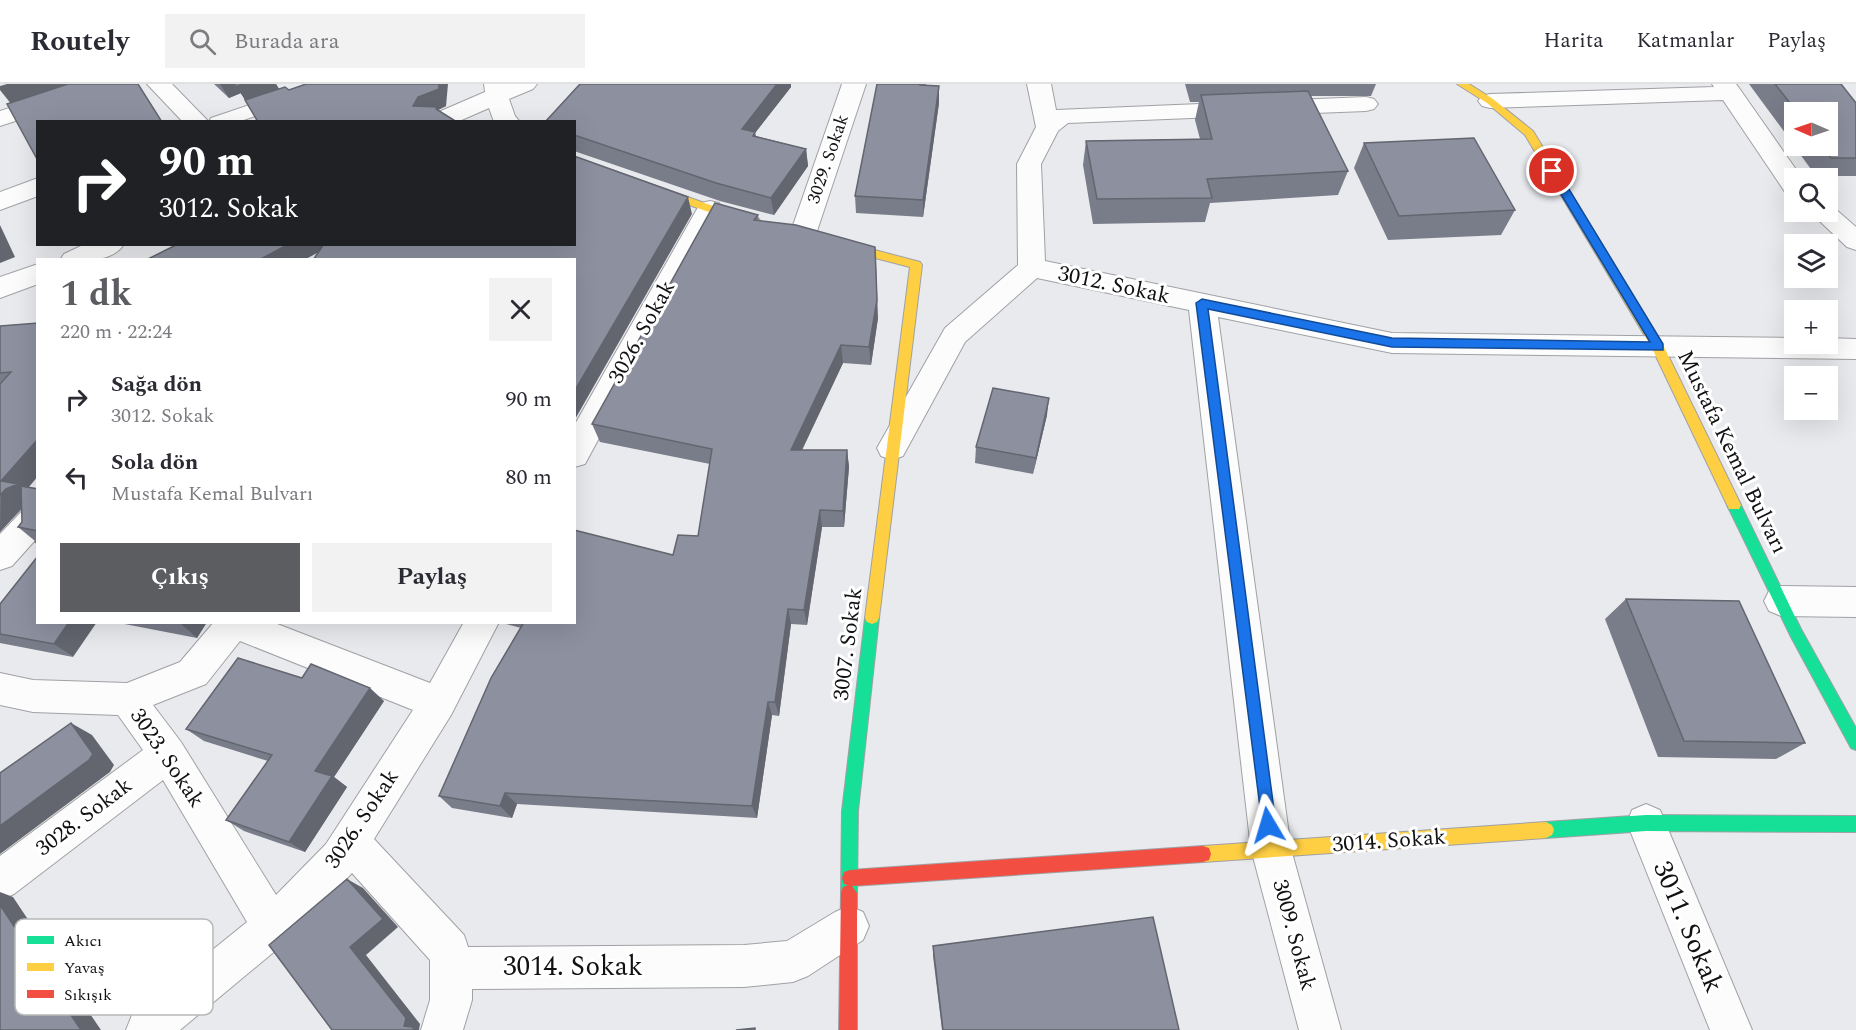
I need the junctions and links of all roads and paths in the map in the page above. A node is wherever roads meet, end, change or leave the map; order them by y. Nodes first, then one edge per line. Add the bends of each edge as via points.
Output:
1 (105, 84) edge
2 (159, 84) edge
3 (328, 84) edge
4 (525, 84) edge
5 (854, 84) edge
6 (1039, 84) edge
7 (1462, 84) edge
8 (1727, 89) edge
9 (497, 90) edge
10 (1490, 100) junction
11 (1366, 104) dead end
12 (0, 119) edge
13 (195, 120) edge
14 (224, 120) edge
15 (439, 120) edge
16 (505, 120) edge
17 (1047, 127) junction
18 (576, 161) edge
19 (1784, 172) edge
20 (36, 187) edge
21 (0, 202) edge
22 (710, 209) junction
23 (1834, 222) edge
24 (772, 226) edge
25 (798, 233) joint
26 (1856, 241) edge
27 (106, 246) edge
28 (78, 258) edge
29 (1032, 268) junction
30 (36, 274) edge
31 (0, 288) edge
32 (1202, 303) junction
33 (1659, 347) junction
34 (1856, 349) edge
35 (892, 448) junction
36 (576, 451) edge
37 (36, 516) edge
38 (0, 556) edge
39 (1781, 601) junction
40 (1856, 602) edge
41 (234, 624) edge
42 (238, 624) edge
43 (481, 624) edge
44 (0, 689) edge
45 (128, 699) junction
46 (438, 703) junction
47 (1856, 743) edge
48 (168, 754) junction
49 (1646, 823) junction
50 (1856, 824) edge
51 (350, 842) junction
52 (1271, 849) junction
53 (850, 878) junction
54 (0, 880) edge
55 (849, 926) junction
56 (273, 927) junction
57 (452, 968) junction
58 (213, 976) edge
59 (165, 1015) edge
60 (147, 1030) edge
61 (442, 1030) edge
62 (848, 1030) edge
63 (1320, 1030) edge
64 (1731, 1030) edge

1 - 12 street
2 - 13 street
3 - 14 lane
4 - 9 street
5 - 25 street, 3029. Sokak
6 - 17 street
7 - 10 street, Mustafa Kemal Bulvarı
8 - 10 street
8 - 19 street
9 - 15 street
9 - 16 street
10 - 33 street, Mustafa Kemal Bulvarı via 1529,133
11 - 17 street via 1062,116
17 - 29 street via 1029,164
18 - 22 street
20 - 21 street
22 - 24 street
22 - 36 street, 3026. Sokak
23 - 26 street
25 - 35 street, 3007. Sokak via 916,265
27 - 28 street
29 - 32 street, 3012. Sokak
29 - 35 street via 955,335
30 - 31 street
32 - 33 street, 3012. Sokak via 1392,343
32 - 52 street, 3009. Sokak
33 - 34 street, 3012. Sokak
33 - 39 street, Mustafa Kemal Bulvarı
35 - 53 street, 3007. Sokak via 850,811
37 - 38 street
39 - 40 street
39 - 47 street, Mustafa Kemal Bulvarı
41 - 45 street via 193,673
42 - 46 street
43 - 46 street, 3026. Sokak
44 - 45 street, 3023. Sokak via 33,696
45 - 48 street, 3023. Sokak
46 - 51 street, 3026. Sokak
48 - 54 street, 3028. Sokak
48 - 56 street, 3023. Sokak
49 - 50 street, 3014. Sokak
49 - 52 street, 3014. Sokak
49 - 64 street, 3011. Sokak
51 - 56 street, 3026. Sokak via 340,858
51 - 57 street via 449,950
52 - 53 street, 3014. Sokak
52 - 63 street, 3009. Sokak
53 - 55 street, 3007. Sokak
55 - 57 street, 3014. Sokak via 793,961 744,966
55 - 62 street, 3007. Sokak
56 - 58 street, 3026. Sokak
57 - 61 street via 451,1000
59 - 60 street, 3026. Sokak

